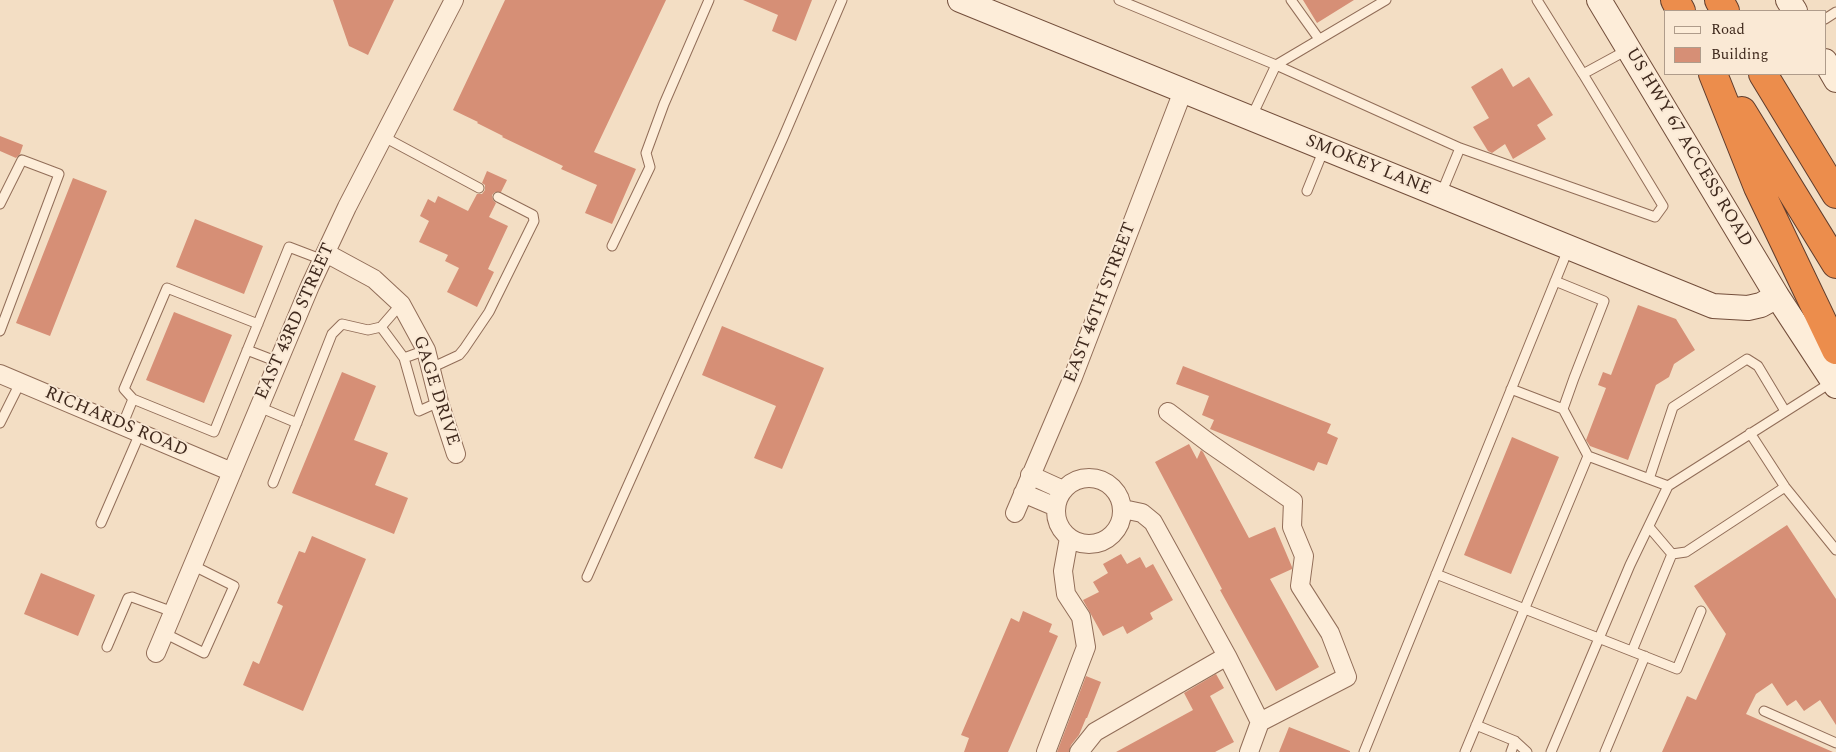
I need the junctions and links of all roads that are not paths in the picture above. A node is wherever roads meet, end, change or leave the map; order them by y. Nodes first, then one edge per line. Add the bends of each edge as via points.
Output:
1 (454, 0) edge
2 (709, 0) edge
3 (842, 0) edge
4 (960, 0) edge
5 (1119, 0) edge
6 (1291, 0) edge
7 (1386, 0) edge
8 (1537, 0) edge
9 (1599, 0) edge
10 (1319, 40) junction
11 (1629, 49) junction
12 (1276, 65) junction
13 (1583, 74) junction
14 (1713, 75) edge
15 (1720, 75) edge
16 (1764, 75) edge
17 (1183, 91) junction
18 (1251, 118) junction
19 (384, 137) junction
20 (1324, 148) junction
21 (1460, 148) junction
22 (479, 188) dead end
23 (1307, 191) dead end
24 (1836, 194) edge
25 (1441, 196) junction
26 (498, 197) dead end
27 (0, 204) edge
28 (612, 246) dead end
29 (1569, 247) junction
30 (324, 256) junction
31 (1836, 264) edge
32 (1555, 281) junction
33 (1777, 296) junction
34 (401, 304) junction
35 (258, 324) junction
36 (382, 327) junction
37 (0, 331) edge
38 (247, 350) junction
39 (426, 350) junction
40 (1836, 350) edge
41 (404, 358) junction
42 (278, 362) junction
43 (431, 368) junction
44 (0, 374) edge
45 (20, 383) junction
46 (1835, 384) edge
47 (1511, 389) junction
48 (133, 399) junction
49 (440, 402) junction
50 (259, 407) junction
51 (1563, 409) junction
52 (1785, 411) junction
53 (1168, 412) dead end
54 (0, 423) edge
55 (297, 423) junction
56 (122, 426) junction
57 (140, 433) junction
58 (1750, 433) junction
59 (456, 454) dead end
60 (1588, 456) junction
61 (232, 472) junction
62 (1030, 475) junction
63 (1649, 479) junction
64 (273, 483) dead end
65 (1668, 486) junction
66 (1785, 487) junction
67 (1063, 490) junction
68 (1023, 493) junction
69 (1056, 508) junction
70 (1123, 509) junction
71 (1015, 513) dead end
72 (101, 524) dead end
73 (1649, 526) junction
74 (1069, 538) junction
75 (1836, 550) edge
76 (1672, 554) junction
77 (192, 565) junction
78 (1436, 574) junction
79 (587, 577) dead end
80 (1524, 609) junction
81 (1701, 611) dead end
82 (173, 612) junction
83 (164, 632) junction
84 (1599, 637) junction
85 (107, 647) dead end
86 (1632, 651) junction
87 (156, 653) dead end
88 (1227, 656) junction
89 (1645, 656) junction
90 (1764, 711) dead end
91 (1260, 722) junction
92 (1476, 725) junction
93 (1515, 741) junction
94 (1836, 743) edge
95 (1046, 752) edge
96 (1079, 752) edge
97 (1249, 752) edge
98 (1364, 752) edge
99 (1465, 752) edge
100 (1511, 752) edge
101 (1527, 752) edge
102 (1551, 752) edge
103 (1605, 752) edge

1 - 19 street, EAST 43RD STREET
2 - 28 lane via 646,153 650,167
3 - 79 lane
4 - 17 street, SMOKEY LANE
5 - 12 lane
6 - 10 lane
7 - 10 lane
8 - 13 lane
9 - 11 street, US HWY 67 ACCESS ROAD
10 - 12 lane
11 - 13 lane
11 - 33 street, US HWY 67 ACCESS ROAD
12 - 18 lane
12 - 21 lane
13 - 21 lane via 1663,206 1655,217
14 - 40 highway via 1758,186
15 - 31 highway
16 - 24 highway
17 - 18 street, SMOKEY LANE
17 - 62 street, EAST 46TH STREET via 1073,377
18 - 20 street, SMOKEY LANE
19 - 22 lane
19 - 30 street, EAST 43RD STREET
20 - 23 lane
20 - 25 street, SMOKEY LANE
21 - 25 lane
25 - 29 street, SMOKEY LANE
26 - 43 lane via 533,215 534,221 489,312 464,349 459,355
27 - 37 lane via 22,160 59,174
29 - 32 lane
29 - 33 street, SMOKEY LANE via 1712,306 1748,308
30 - 34 street, GAGE DRIVE via 374,279
30 - 35 lane via 289,247
30 - 42 street, EAST 43RD STREET
32 - 47 lane
32 - 51 lane via 1604,302
33 - 46 street, US HWY 67 ACCESS ROAD
34 - 36 lane
34 - 39 street, GAGE DRIVE
35 - 38 lane
35 - 48 lane via 167,288 124,389
36 - 41 lane
36 - 55 lane via 368,330 342,324 332,334
38 - 42 lane
38 - 48 lane via 214,432
39 - 41 lane
39 - 43 street, GAGE DRIVE
41 - 49 lane via 419,412
42 - 50 street, EAST 43RD STREET
43 - 49 street, GAGE DRIVE
44 - 45 street, RICHARDS ROAD
45 - 54 lane
45 - 56 street, RICHARDS ROAD
46 - 52 lane
47 - 51 lane
47 - 78 lane
48 - 56 lane
49 - 59 street, GAGE DRIVE
50 - 55 lane
50 - 61 street, EAST 43RD STREET
51 - 60 lane
52 - 58 lane
52 - 63 lane via 1758,366 1747,359 1673,407
53 - 91 street via 1293,501 1292,527 1304,556 1300,586 1330,633 1347,677
55 - 64 lane
56 - 57 street, RICHARDS ROAD
57 - 61 street, RICHARDS ROAD
57 - 72 lane
58 - 65 lane
58 - 66 lane
60 - 63 lane
60 - 80 lane
61 - 77 street, EAST 43RD STREET
62 - 67 street
62 - 68 street, EAST 46TH STREET
63 - 65 lane
65 - 73 lane
66 - 75 lane
66 - 76 lane via 1686,552
67 - 69 street
67 - 70 street via 1082,478 1104,481 1120,498
68 - 69 street
68 - 71 street, EAST 46TH STREET
69 - 74 street via 1059,526
70 - 74 street via 1118,529 1101,543 1080,544
70 - 88 street via 1142,513 1153,522
73 - 76 lane
73 - 84 lane
74 - 95 street via 1063,571 1066,594 1081,617 1086,646
76 - 86 lane
77 - 82 street, EAST 43RD STREET
77 - 83 lane via 234,586 204,653
78 - 80 lane
78 - 98 lane
80 - 84 lane
80 - 92 lane
81 - 89 lane via 1677,669
82 - 83 street, EAST 43RD STREET
82 - 85 lane via 128,598
83 - 87 street, EAST 43RD STREET
84 - 86 lane
84 - 102 lane
86 - 89 lane
88 - 91 street
88 - 96 street via 1095,732
89 - 103 lane
90 - 94 lane
91 - 97 street
92 - 93 lane
92 - 99 lane
93 - 100 lane
93 - 101 lane

